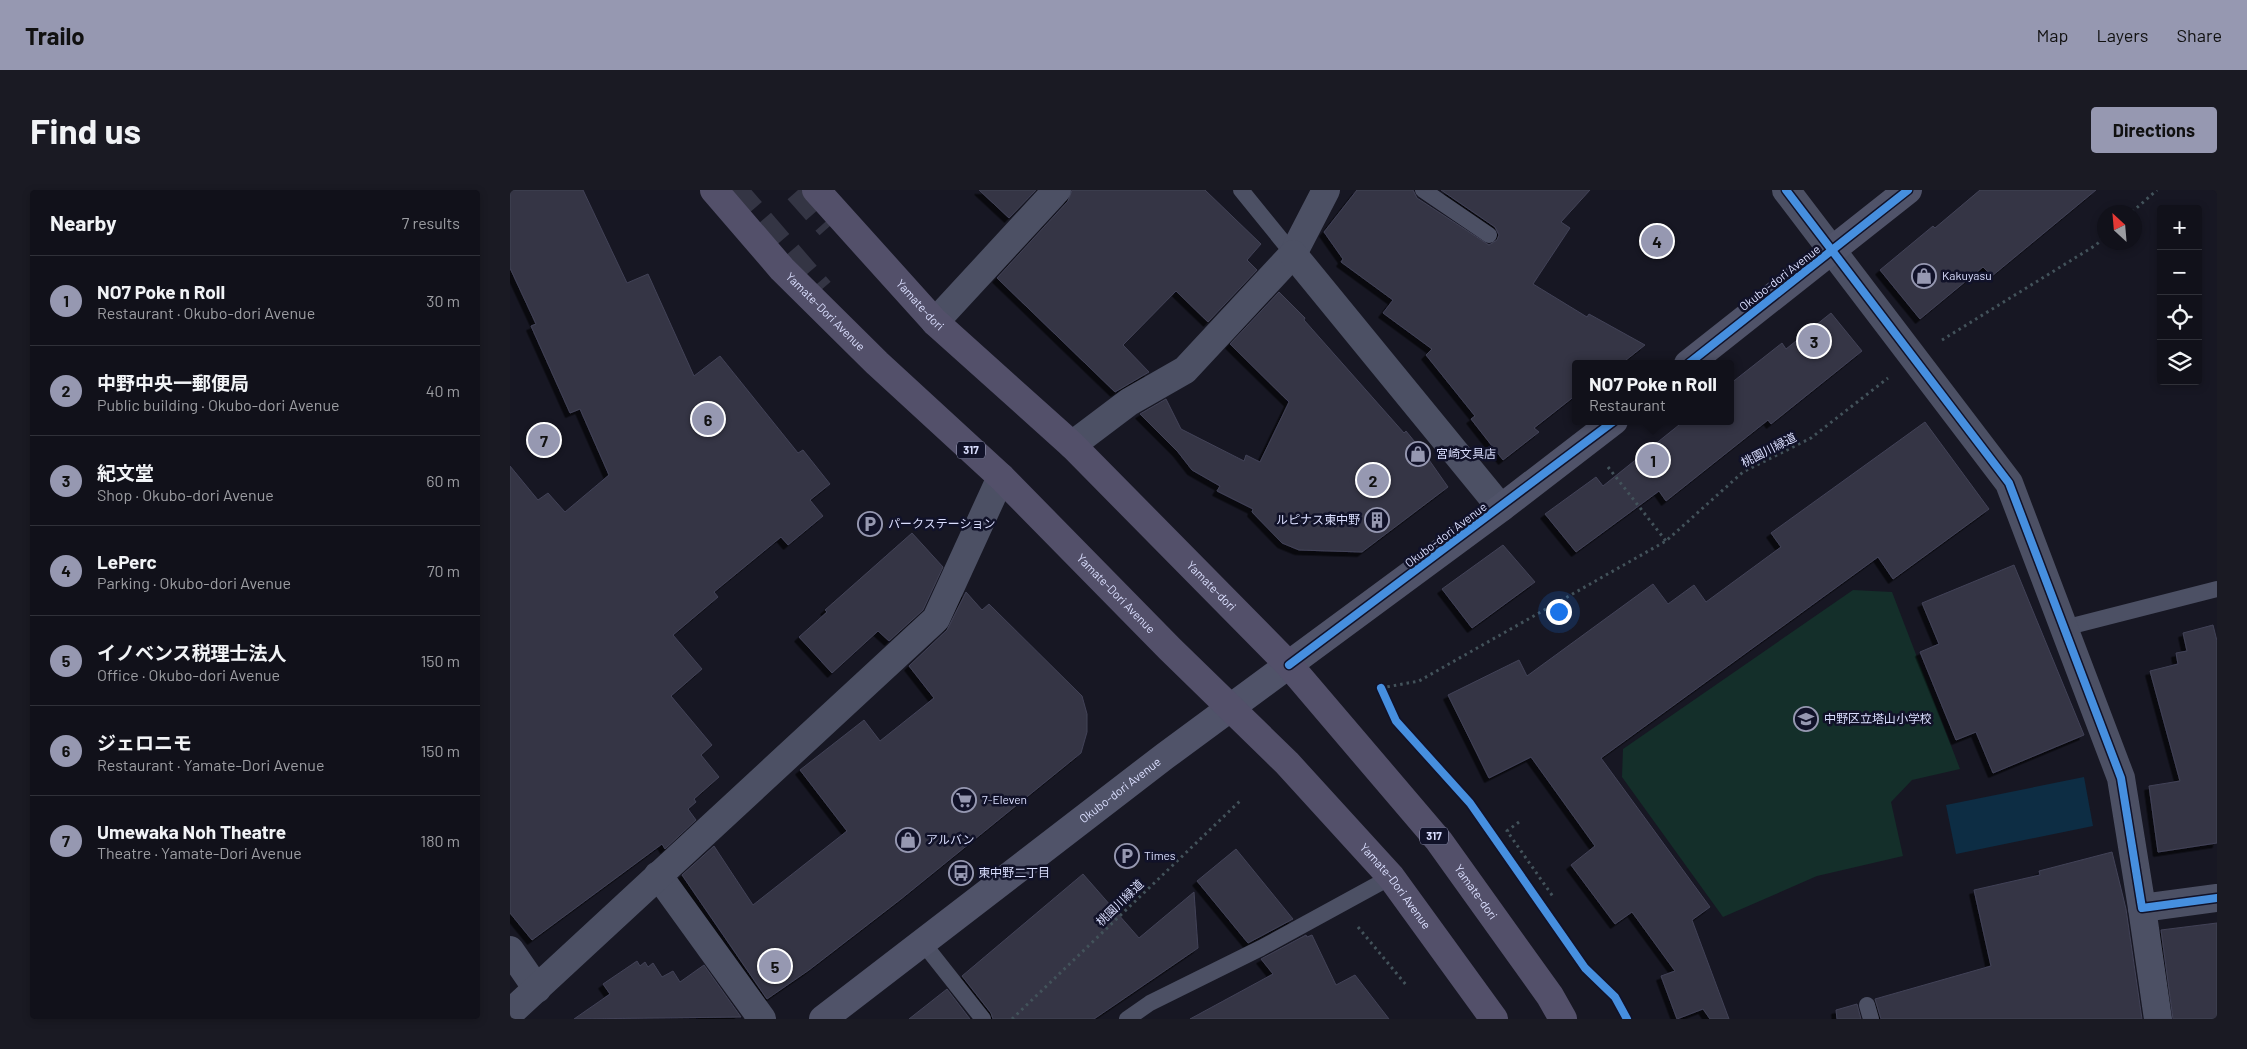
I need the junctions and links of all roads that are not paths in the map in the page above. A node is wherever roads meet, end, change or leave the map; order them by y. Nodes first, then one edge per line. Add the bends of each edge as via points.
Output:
1 (714, 190) edge
2 (816, 190) edge
3 (1057, 190) edge
4 (1241, 190) edge
5 (1326, 190) edge
6 (1422, 190) edge
7 (1786, 190) edge
8 (1908, 190) edge
9 (1489, 235) dead end
10 (1834, 250) junction
11 (1293, 254) junction
12 (935, 322) junction
13 (1693, 360) edge
14 (1609, 425) edge
15 (1072, 446) junction
16 (1001, 477) junction
17 (1501, 508) junction
18 (2217, 589) edge
19 (2064, 628) junction
20 (1289, 665) junction
21 (1230, 708) junction
22 (658, 875) junction
23 (1390, 877) junction
24 (2217, 898) edge
25 (2142, 908) junction
26 (923, 943) junction
27 (510, 950) edge
28 (537, 989) junction
29 (510, 1013) edge
30 (762, 1019) edge
31 (823, 1019) edge
32 (983, 1019) edge
33 (1127, 1019) edge
34 (1494, 1019) edge
35 (1563, 1019) edge
36 (2158, 1019) edge

1 - 16 main road, Yamate-Dori Avenue / 317 via 782,269 877,363
2 - 12 main road, Yamate-dori / 317
3 - 12 street
4 - 11 lane
5 - 11 street
6 - 9 lane
7 - 10 street
8 - 10 main road, Okubo-dori Avenue
10 - 13 main road, Okubo-dori Avenue
10 - 19 street via 2009,482
11 - 15 street via 1184,370 1129,402
11 - 17 street
12 - 15 main road, Yamate-dori / 317
14 - 17 main road, Okubo-dori Avenue
15 - 20 main road, Yamate-dori / 317
16 - 21 main road, Yamate-Dori Avenue / 317
16 - 22 street via 936,619
17 - 20 main road, Okubo-dori Avenue
18 - 19 lane
19 - 25 street via 2121,778
20 - 21 main road, Okubo-dori Avenue
20 - 35 main road, Yamate-dori / 317 via 1439,841
21 - 23 main road, Yamate-Dori Avenue / 317 via 1287,763
21 - 26 main road, Okubo-dori Avenue
22 - 28 street
22 - 30 street
23 - 33 lane via 1261,948 1150,1003
23 - 34 main road, Yamate-Dori Avenue / 317
24 - 25 street
25 - 36 street
26 - 31 main road, Okubo-dori Avenue
26 - 32 lane
27 - 28 street
28 - 29 street

